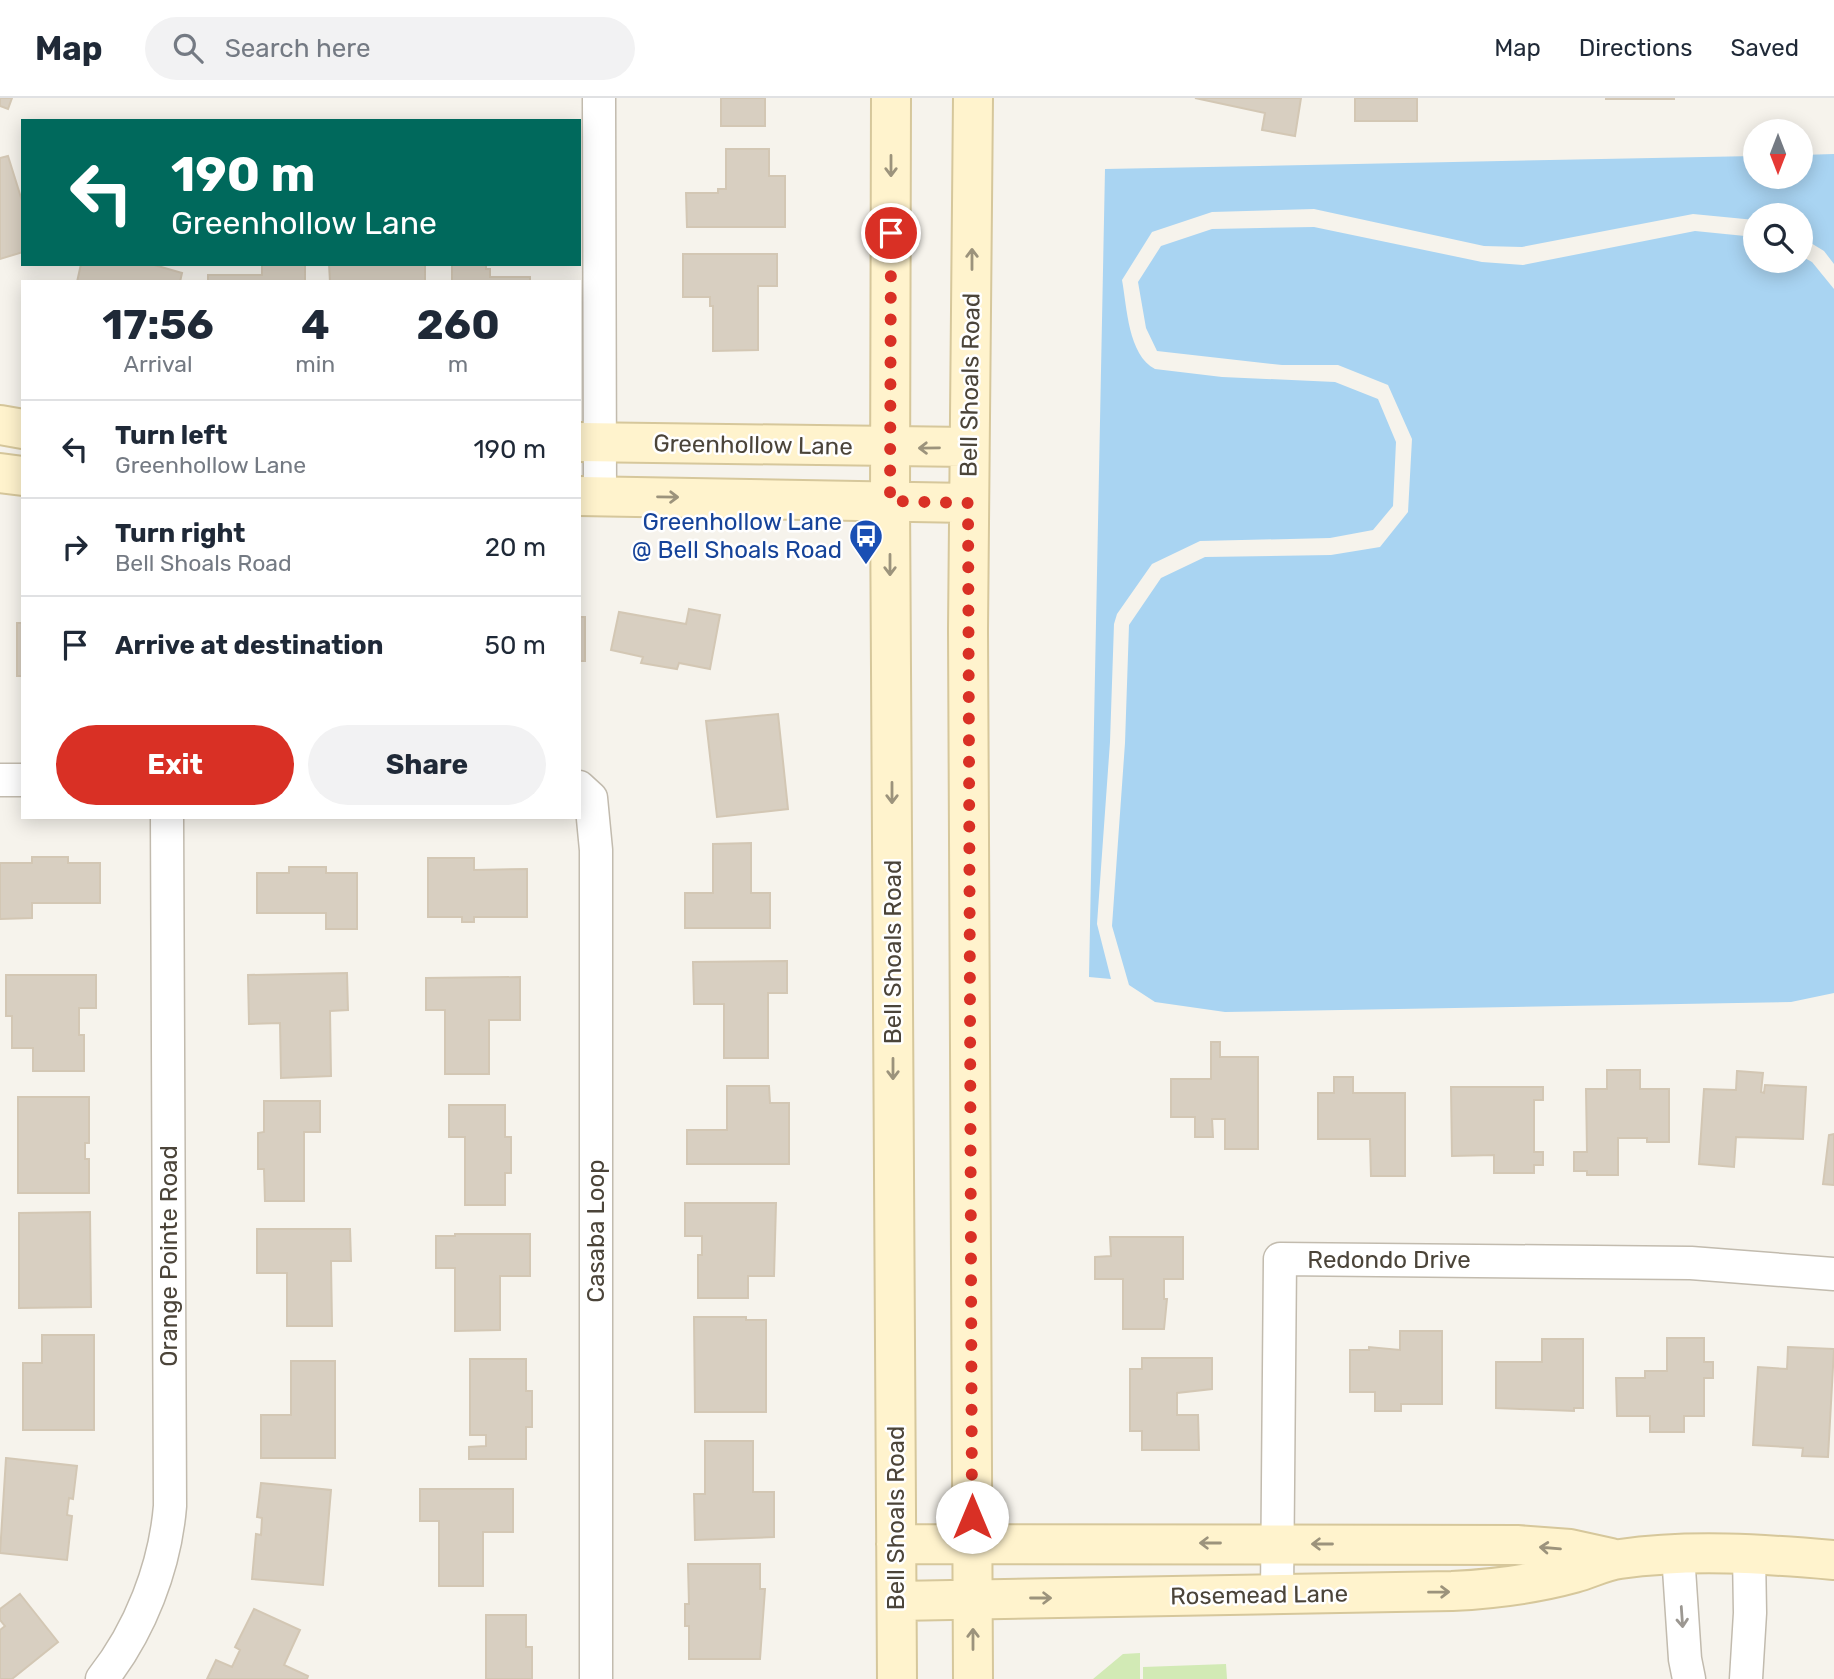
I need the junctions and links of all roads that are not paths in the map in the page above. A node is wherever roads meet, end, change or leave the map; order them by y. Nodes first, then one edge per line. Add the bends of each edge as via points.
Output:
1 (599, 98) edge
2 (891, 98) edge
3 (973, 98) edge
4 (589, 161) edge
5 (0, 425) edge
6 (21, 429) edge
7 (589, 442) edge
8 (968, 447) junction
9 (890, 448) junction
10 (0, 473) edge
11 (21, 476) edge
12 (589, 496) edge
13 (890, 501) junction
14 (968, 503) junction
15 (0, 780) edge
16 (21, 780) edge
17 (581, 789) edge
18 (167, 819) edge
19 (1834, 1274) edge
20 (896, 1544) junction
21 (972, 1544) junction
22 (1278, 1544) junction
23 (1678, 1554) junction
24 (1749, 1554) junction
25 (1617, 1559) junction
26 (1834, 1560) edge
27 (1277, 1596) junction
28 (972, 1598) junction
29 (897, 1601) junction
30 (103, 1679) edge
31 (596, 1679) edge
32 (897, 1679) edge
33 (973, 1679) edge
34 (1689, 1679) edge
35 (1746, 1679) edge

1 - 4 street
2 -> 9 main road, Bell Shoals Road
8 -> 3 main road, Bell Shoals Road
4 - 7 street
5 - 6 main road
7 - 9 main road, Greenhollow Lane
7 - 12 street
8 -> 9 main road, Greenhollow Lane
8 - 14 main road, Bell Shoals Road
9 - 13 main road, Bell Shoals Road
10 - 11 main road
12 -> 13 main road
13 - 14 main road
13 -> 20 main road, Bell Shoals Road
14 - 21 main road, Bell Shoals Road
15 - 16 street
17 - 31 street, Casaba Loop via 591,798 596,850
18 - 30 street, Orange Pointe Road via 170,1506 168,1532 150,1591 121,1656
19 - 22 street, Redondo Drive via 1691,1263 1280,1259
20 - 21 main road, Rosemead Lane
20 - 29 main road, Bell Shoals Road
22 -> 21 main road, Rosemead Lane
21 - 28 main road, Bell Shoals Road
25 -> 22 main road, Rosemead Lane via 1517,1545
22 - 27 street, Redondo Drive
23 - 24 main road, Rosemead Lane
23 - 25 main road, Rosemead Lane
23 -> 34 street
24 - 26 main road, Rosemead Lane
24 - 35 street
27 -> 25 main road, Rosemead Lane via 1485,1589 1573,1574
28 -> 27 main road, Rosemead Lane
28 - 29 main road, Rosemead Lane
33 -> 28 main road, Bell Shoals Road
29 - 32 main road, Bell Shoals Road

